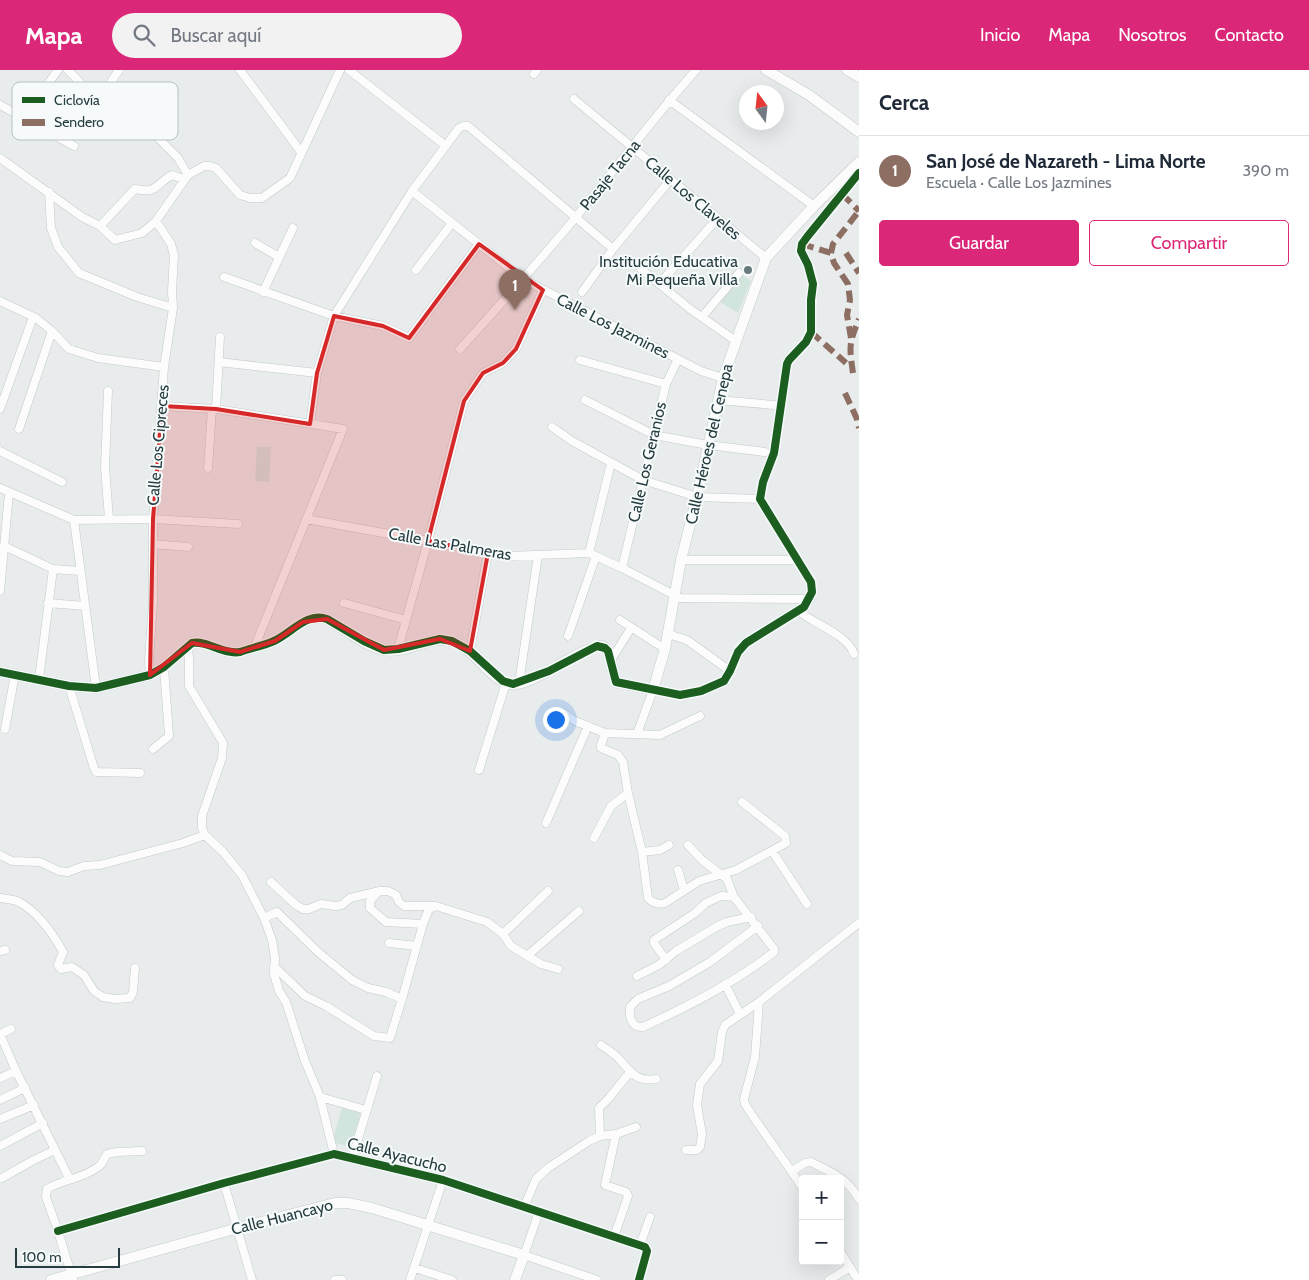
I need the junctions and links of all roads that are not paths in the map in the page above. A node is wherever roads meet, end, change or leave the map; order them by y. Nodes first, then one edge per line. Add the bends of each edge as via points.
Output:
1 (58, 70) edge
2 (68, 70) edge
3 (119, 70) edge
4 (240, 70) edge
5 (340, 70) edge
6 (349, 70) edge
7 (696, 70) edge
8 (766, 70) edge
9 (847, 70) edge
10 (859, 77) edge
11 (50, 82) edge
12 (80, 82) edge
13 (111, 82) edge
14 (574, 99) dead end
15 (669, 100) junction
16 (0, 105) edge
17 (12, 112) edge
18 (859, 132) edge
19 (63, 140) edge
20 (160, 140) edge
21 (74, 146) dead end
22 (446, 146) junction
23 (632, 147) junction
24 (302, 152) junction
25 (0, 159) edge
26 (859, 162) edge
27 (859, 173) edge
28 (186, 177) junction
29 (671, 179) junction
30 (412, 191) junction
31 (49, 192) junction
32 (814, 206) junction
33 (576, 217) junction
34 (718, 218) junction
35 (156, 221) junction
36 (452, 223) junction
37 (100, 226) junction
38 (293, 228) dead end
39 (255, 243) dead end
40 (479, 244) junction
41 (613, 249) junction
42 (279, 257) junction
43 (766, 258) junction
44 (641, 269) dead end
45 (416, 270) dead end
46 (739, 273) dead end
47 (224, 276) dead end
48 (523, 279) junction
49 (659, 284) junction
50 (543, 290) junction
51 (263, 292) junction
52 (582, 292) dead end
53 (0, 301) edge
54 (173, 308) junction
55 (334, 316) junction
56 (34, 317) junction
57 (702, 317) junction
58 (52, 331) junction
59 (220, 336) dead end
60 (736, 341) junction
61 (460, 349) dead end
62 (678, 359) junction
63 (580, 360) dead end
64 (219, 362) junction
65 (164, 367) junction
66 (317, 373) junction
67 (723, 378) junction
68 (666, 384) junction
69 (108, 391) dead end
70 (585, 400) dead end
71 (718, 400) junction
72 (774, 405) dead end
73 (162, 406) junction
74 (0, 409) edge
75 (214, 409) junction
76 (310, 424) junction
77 (552, 427) dead end
78 (18, 429) dead end
79 (654, 435) junction
80 (708, 444) junction
81 (0, 451) edge
82 (764, 452) dead end
83 (611, 463) junction
84 (208, 468) dead end
85 (643, 480) junction
86 (62, 482) dead end
87 (0, 488) edge
88 (10, 493) junction
89 (697, 497) junction
90 (760, 499) junction
91 (109, 519) junction
92 (152, 519) junction
93 (306, 519) junction
94 (74, 520) junction
95 (238, 524) dead end
96 (428, 540) junction
97 (152, 544) junction
98 (4, 546) junction
99 (188, 547) dead end
100 (488, 553) junction
101 (538, 555) junction
102 (593, 555) junction
103 (682, 560) junction
104 (798, 560) junction
105 (622, 568) junction
106 (52, 569) junction
107 (80, 571) junction
108 (0, 591) edge
109 (675, 595) junction
110 (810, 599) junction
111 (48, 603) junction
112 (344, 603) dead end
113 (85, 606) junction
114 (798, 611) junction
115 (406, 620) junction
116 (620, 620) dead end
117 (631, 628) junction
118 (668, 634) junction
119 (568, 636) dead end
120 (188, 646) junction
121 (256, 646) junction
122 (398, 649) junction
123 (665, 649) junction
124 (470, 651) junction
125 (854, 654) dead end
126 (611, 660) junction
127 (164, 667) junction
128 (730, 671) junction
129 (0, 672) edge
130 (15, 674) junction
131 (150, 675) junction
132 (39, 679) junction
133 (506, 683) junction
134 (519, 684) junction
135 (69, 686) junction
136 (96, 688) junction
137 (653, 690) junction
138 (565, 714) dead end
139 (700, 716) dead end
140 (588, 726) junction
141 (5, 728) dead end
142 (605, 733) junction
143 (637, 734) junction
144 (153, 749) dead end
145 (479, 770) dead end
146 (140, 774) dead end
147 (628, 793) junction
148 (742, 802) dead end
149 (546, 823) dead end
150 (205, 835) junction
151 (594, 838) dead end
152 (669, 845) dead end
153 (688, 845) dead end
154 (772, 851) junction
155 (642, 852) junction
156 (0, 855) edge
157 (678, 870) dead end
158 (719, 874) junction
159 (272, 882) dead end
160 (684, 890) junction
161 (380, 891) junction
162 (548, 892) dead end
163 (734, 896) junction
164 (0, 898) edge
165 (807, 904) dead end
166 (436, 906) junction
167 (579, 911) dead end
168 (751, 917) junction
169 (264, 918) junction
170 (422, 924) junction
171 (859, 924) edge
172 (758, 926) junction
173 (502, 934) junction
174 (389, 943) dead end
175 (417, 946) junction
176 (528, 955) junction
177 (666, 960) junction
178 (274, 966) junction
179 (135, 968) dead end
180 (558, 969) dead end
181 (637, 976) dead end
182 (725, 984) junction
183 (402, 999) junction
184 (759, 1002) junction
185 (740, 1014) junction
186 (11, 1029) dead end
187 (0, 1034) edge
188 (602, 1045) dead end
189 (9, 1053) junction
190 (0, 1056) edge
191 (16, 1071) junction
192 (630, 1072) junction
193 (377, 1076) dead end
194 (0, 1078) edge
195 (656, 1079) dead end
196 (25, 1088) junction
197 (320, 1097) junction
198 (0, 1100) edge
199 (34, 1106) junction
200 (366, 1110) junction
201 (0, 1119) edge
202 (43, 1123) junction
203 (636, 1127) dead end
204 (616, 1134) junction
205 (600, 1136) junction
206 (0, 1146) edge
207 (55, 1150) junction
208 (686, 1150) dead end
209 (142, 1151) dead end
210 (334, 1154) junction
211 (352, 1159) junction
212 (792, 1171) junction
213 (2, 1178) dead end
214 (69, 1178) junction
215 (442, 1180) junction
216 (799, 1182) edge
217 (224, 1183) junction
218 (859, 1199) edge
219 (524, 1207) junction
220 (539, 1212) junction
221 (650, 1217) dead end
222 (429, 1225) junction
223 (238, 1228) junction
224 (58, 1231) junction
225 (614, 1237) junction
226 (640, 1245) junction
227 (524, 1255) junction
228 (844, 1257) edge
229 (859, 1265) edge
230 (415, 1268) junction
231 (851, 1268) junction
232 (72, 1277) edge
233 (51, 1280) edge
234 (252, 1280) edge
235 (335, 1280) edge
236 (342, 1280) edge
237 (410, 1280) edge
238 (452, 1280) edge
239 (515, 1280) edge
240 (597, 1280) edge
241 (639, 1280) edge
242 (829, 1280) edge
243 (858, 1280) edge

1 - 11 street
2 - 12 street
3 - 13 street
4 - 24 street
5 - 24 street
6 - 22 street
7 - 15 street, Pasaje Tacna
8 - 18 street via 810,96
9 - 10 street
14 - 23 street, Calle Los Claveles
15 - 23 street, Pasaje Tacna
15 - 32 street
16 - 17 street
19 - 21 street
20 - 28 street via 178,158
22 - 30 street
22 - 33 street via 459,128 468,126
23 - 29 street, Calle Los Claveles
23 - 33 street, Pasaje Tacna
24 - 28 street via 290,178 262,198 240,195 216,168 210,166
25 - 31 street
26 - 32 street, Calle Héroes del Cenepa
27 - 90 street via 802,244 801,251 813,284 811,332 787,364 774,454
28 - 35 street
28 - 37 street via 172,176 149,191 135,189
29 - 34 street, Calle Los Claveles
29 - 41 street
30 - 36 street, Calle Los Jazmines
30 - 55 street
31 - 37 street
31 - 54 street via 52,228 58,247 79,273
32 - 43 street, Calle Héroes del Cenepa
33 - 41 street
33 - 48 street, Pasaje Tacna
34 - 43 street, Calle Los Claveles
34 - 49 street
35 - 37 street via 142,233 115,240
35 - 54 street, Calle Los Cipreces via 174,254
36 - 40 street, Calle Los Jazmines
36 - 45 street
38 - 42 street
39 - 42 street
40 - 48 street, Calle Los Jazmines
40 - 55 street via 409,338 383,326
41 - 52 street
42 - 51 street
43 - 60 street, Calle Héroes del Cenepa
44 - 49 street
46 - 57 street
47 - 51 street
48 - 50 street, Calle Los Jazmines
48 - 61 street, Pasaje Tacna
49 - 57 street
50 - 62 street, Calle Los Jazmines
50 - 96 street via 516,349 504,363 483,373 464,401
51 - 55 street
53 - 56 street
54 - 65 street, Calle Los Cipreces
55 - 66 street
56 - 58 street
56 - 74 street
57 - 60 street
58 - 65 street via 69,349 98,358
58 - 78 street
59 - 64 street
60 - 67 street, Calle Héroes del Cenepa
62 - 67 street, Calle Los Jazmines
62 - 68 street, Calle Los Geranios
63 - 68 street
64 - 66 street
64 - 75 street
65 - 73 street, Calle Los Cipreces
66 - 76 street
67 - 71 street, Calle Héroes del Cenepa
68 - 79 street, Calle Los Geranios
69 - 91 street via 105,467
70 - 79 street
71 - 72 street
71 - 80 street, Calle Héroes del Cenepa
73 - 75 street
73 - 92 street, Calle Los Cipreces
75 - 76 street
75 - 84 street
76 - 93 street via 343,429
77 - 83 street
79 - 80 street
79 - 85 street, Calle Los Geranios
80 - 82 street
80 - 89 street, Calle Héroes del Cenepa
81 - 86 street
83 - 85 street
83 - 102 street
85 - 89 street
85 - 105 street, Calle Los Geranios
87 - 88 street
88 - 94 street
88 - 98 street
89 - 90 street
89 - 103 street, Calle Héroes del Cenepa
90 - 104 street
91 - 92 street
91 - 94 street
92 - 95 street
92 - 97 street, Calle Los Cipreces
93 - 96 street, Calle Las Palmeras
93 - 121 street
94 - 107 street
96 - 100 street, Calle Las Palmeras
96 - 115 street
97 - 99 street
97 - 131 street, Calle Los Cipreces
98 - 106 street
98 - 108 street
100 - 101 street, Calle Las Palmeras
100 - 124 street
101 - 102 street, Calle Las Palmeras
101 - 134 street
102 - 105 street, Calle Las Palmeras
102 - 119 street
103 - 104 street
103 - 109 street, Calle Héroes del Cenepa
104 - 110 street via 811,582
105 - 109 street, Calle Las Palmeras
106 - 107 street
106 - 111 street
107 - 113 street
109 - 110 street, Calle Las Palmeras via 680,598
109 - 118 street, Calle Héroes del Cenepa
110 - 114 street
111 - 113 street
111 - 132 street
112 - 115 street
113 - 136 street
114 - 125 street via 839,637
114 - 128 street via 746,643
115 - 122 street
116 - 117 street
117 - 123 street
117 - 126 street
118 - 123 street, Calle Héroes del Cenepa
118 - 128 street via 687,640
120 - 121 street via 197,642 234,653
120 - 127 street
120 - 150 street via 189,686 223,743 222,758 202,816
121 - 122 street via 276,641 310,618 320,617 384,650
122 - 124 street via 440,639 452,641
123 - 137 street, Calle Héroes del Cenepa
124 - 133 street
126 - 134 street via 605,648 597,646
126 - 137 street via 616,682
127 - 131 street
127 - 144 street via 169,736
128 - 137 street via 724,681 701,691 680,695
129 - 130 street
130 - 132 street
130 - 141 street
131 - 136 street
132 - 135 street
133 - 134 street
133 - 145 street
135 - 136 street
135 - 146 street via 96,772
137 - 143 street, Calle Héroes del Cenepa
138 - 140 street
139 - 143 street via 663,734
140 - 142 street
140 - 149 street
142 - 143 street
142 - 147 street via 601,748 622,760
147 - 151 street via 611,806
147 - 155 street
148 - 154 street via 786,838 784,844
150 - 156 street via 68,872 40,862 12,861
150 - 169 street via 242,875
152 - 155 street via 660,850
153 - 158 street
154 - 158 street via 736,870
154 - 165 street
155 - 160 street via 650,900 656,904 665,903
157 - 160 street
158 - 160 street
158 - 163 street via 727,878
159 - 161 street via 303,909 321,904 342,905 350,898
161 - 166 street via 396,895 404,906
161 - 170 street via 370,901 370,908 380,918 386,922
162 - 173 street
163 - 168 street
163 - 177 street via 721,896 706,903 654,940
164 - 179 street via 17,901 32,910 63,952 58,965 61,969 72,967 84,975 94,991 103,997 130,998 134,992
166 - 170 street via 429,909
166 - 173 street via 487,922
167 - 176 street
168 - 172 street
168 - 177 street via 716,927
169 - 178 street via 272,940
169 - 183 street via 277,912 352,980
170 - 175 street
171 - 184 street
172 - 182 street via 774,952
172 - 182 street via 702,967 638,999 630,1007 631,1020 636,1027 643,1027 685,1008
173 - 176 street via 511,946
174 - 175 street
175 - 183 street
176 - 180 street via 541,964
177 - 181 street
178 - 183 street via 305,996 374,1036 390,1038
178 - 197 street via 279,991 286,1002
182 - 185 street
184 - 185 street
184 - 212 street via 755,1057 744,1099 762,1132
185 - 208 street via 725,1025 718,1061 700,1084 697,1105 702,1134 700,1147
186 - 187 street
187 - 189 street
188 - 192 street
189 - 190 street
189 - 191 street
191 - 194 street
191 - 196 street
192 - 195 street via 641,1079
192 - 205 street via 599,1108
193 - 200 street
196 - 198 street
196 - 199 street
197 - 200 street
197 - 210 street
199 - 201 street
199 - 202 street
200 - 211 street
202 - 206 street
202 - 207 street
203 - 204 street
204 - 205 street
204 - 225 street via 606,1185 626,1192 628,1196
205 - 219 street via 556,1162 536,1179
207 - 213 street
207 - 214 street
209 - 214 street via 107,1154 100,1167
210 - 211 street, Calle Ayacucho
210 - 217 street, Calle Ayacucho
211 - 215 street, Calle Ayacucho
212 - 216 street
212 - 218 street via 811,1162 843,1179
214 - 224 street via 47,1189 46,1197
215 - 219 street, Calle Ayacucho
215 - 222 street
217 - 223 street
217 - 224 street, Calle Ayacucho
219 - 220 street, Calle Ayacucho
220 - 225 street, Calle Ayacucho
220 - 227 street
221 - 226 street
222 - 223 street, Calle Huancayo via 343,1202
222 - 227 street, Calle Huancayo
222 - 230 street
223 - 232 street, Calle Huancayo
223 - 234 street
224 - 232 street
225 - 226 street, Calle Ayacucho
226 - 241 street via 647,1252
227 - 239 street
227 - 240 street, Calle Huancayo
228 - 231 street
229 - 231 street
230 - 237 street
230 - 238 street
231 - 242 street
231 - 243 street
232 - 233 street, Calle Huancayo
235 - 236 street

